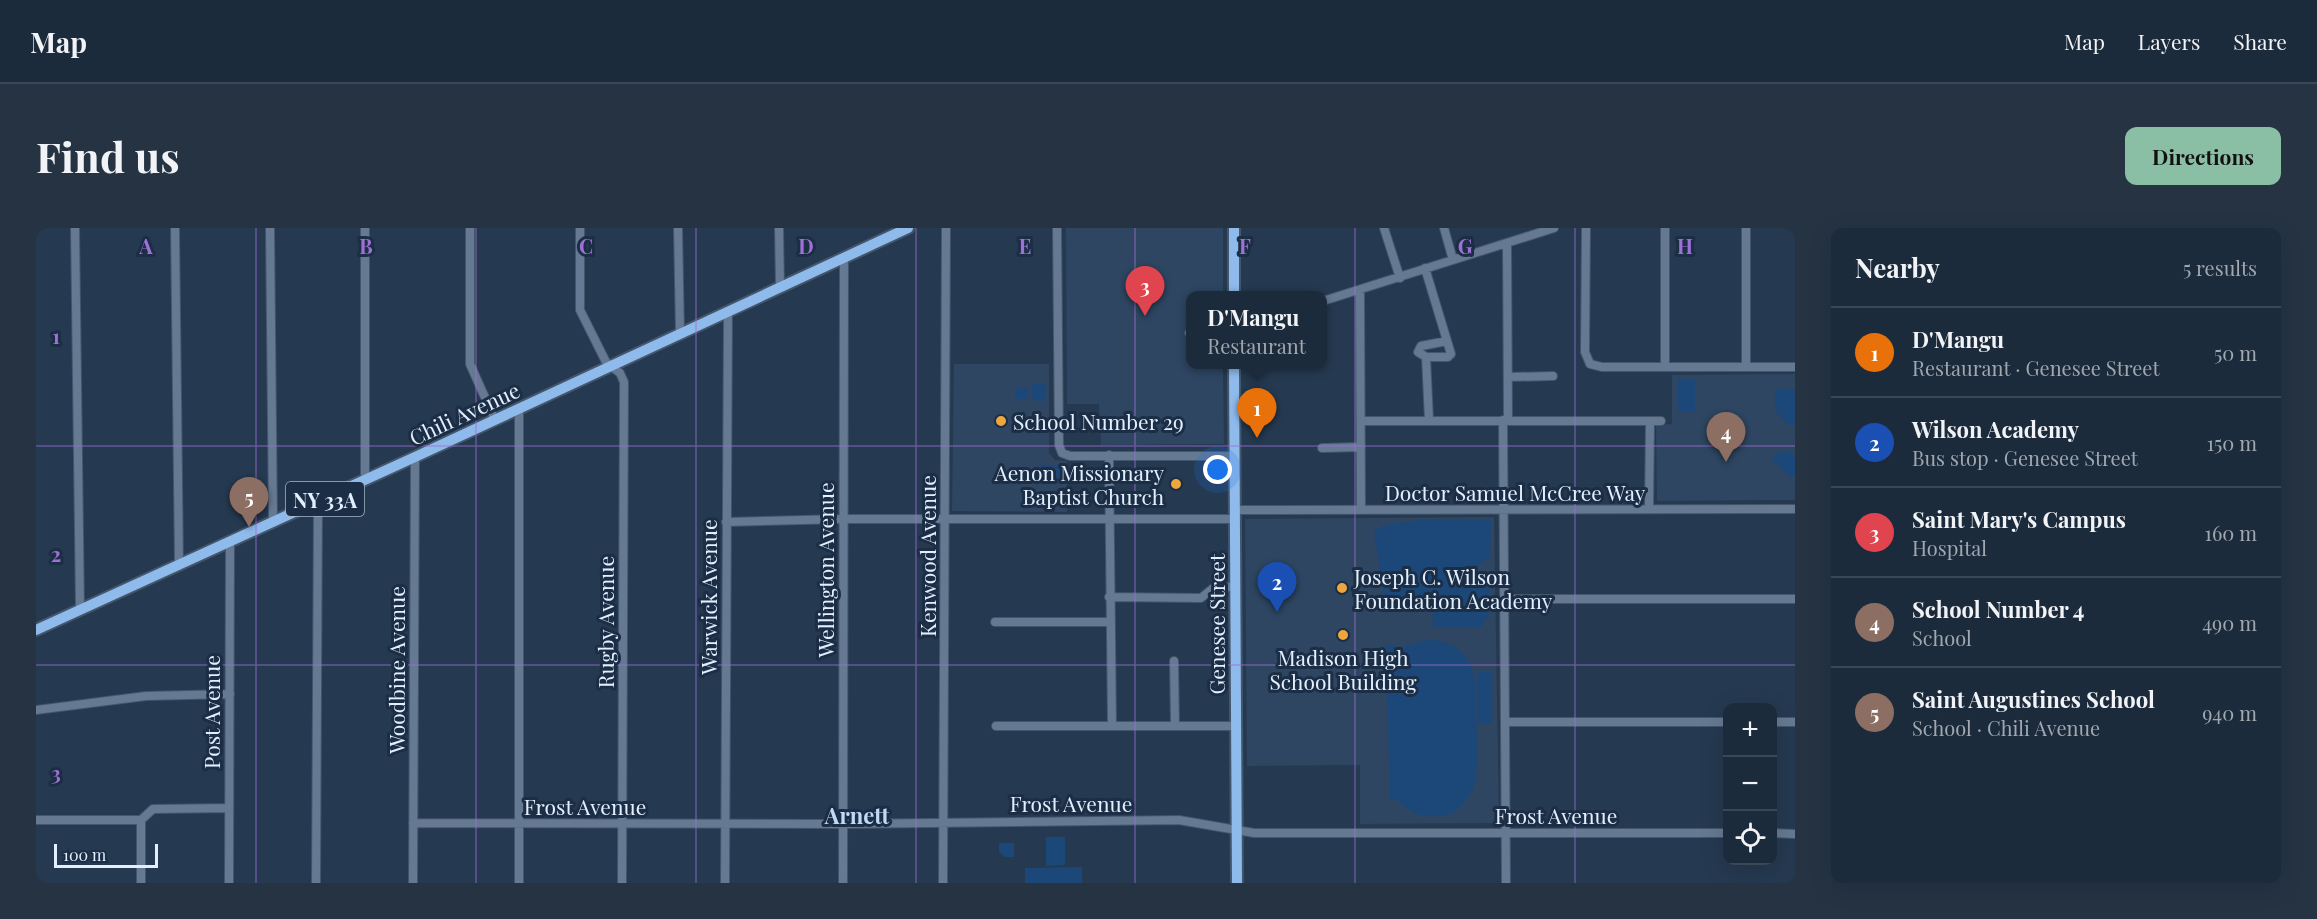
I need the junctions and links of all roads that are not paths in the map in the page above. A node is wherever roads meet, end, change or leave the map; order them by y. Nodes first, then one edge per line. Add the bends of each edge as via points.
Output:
1 (75, 228) edge
2 (175, 228) edge
3 (270, 228) edge
4 (365, 228) edge
5 (470, 228) edge
6 (580, 228) edge
7 (678, 228) edge
8 (779, 228) edge
9 (908, 228) edge
10 (946, 228) edge
11 (1057, 228) edge
12 (1233, 228) edge
13 (1384, 228) edge
14 (1444, 228) edge
15 (1554, 228) edge
16 (1586, 228) edge
17 (1665, 228) edge
18 (1746, 228) edge
19 (1507, 243) junction
20 (844, 257) junction
21 (1454, 260) junction
22 (1425, 268) junction
23 (1400, 278) junction
24 (780, 287) junction
25 (1360, 290) junction
26 (1234, 291) edge
27 (1327, 300) edge
28 (728, 312) junction
29 (680, 334) junction
30 (1447, 341) junction
31 (1426, 357) junction
32 (612, 365) junction
33 (1665, 367) junction
34 (1746, 367) junction
35 (1795, 367) edge
36 (1234, 369) edge
37 (1553, 376) dead end
38 (1508, 377) junction
39 (519, 409) junction
40 (495, 420) junction
41 (1429, 420) junction
42 (1506, 420) junction
43 (1362, 421) junction
44 (1650, 421) junction
45 (1661, 421) dead end
46 (1361, 447) junction
47 (1322, 448) dead end
48 (1109, 455) junction
49 (1235, 456) junction
50 (415, 457) junction
51 (365, 480) junction
52 (318, 502) junction
53 (1649, 509) junction
54 (1795, 509) edge
55 (1361, 510) junction
56 (1504, 510) junction
57 (1235, 515) junction
58 (843, 519) junction
59 (944, 520) junction
60 (1109, 520) junction
61 (273, 522) junction
62 (726, 522) junction
63 (230, 542) junction
64 (179, 565) junction
65 (1235, 586) junction
66 (1109, 597) junction
67 (1504, 599) junction
68 (1795, 599) edge
69 (80, 610) junction
70 (995, 622) dead end
71 (1110, 622) junction
72 (36, 630) edge
73 (1174, 661) dead end
74 (230, 694) junction
75 (36, 710) edge
76 (1505, 722) junction
77 (1723, 722) edge
78 (1777, 722) edge
79 (1795, 722) edge
80 (996, 726) dead end
81 (1112, 726) junction
82 (1175, 726) junction
83 (1236, 726) junction
84 (229, 808) junction
85 (36, 820) edge
86 (141, 820) junction
87 (944, 822) junction
88 (622, 823) junction
89 (413, 824) junction
90 (519, 824) junction
91 (725, 824) junction
92 (843, 824) junction
93 (1237, 831) junction
94 (1506, 833) junction
95 (1723, 833) edge
96 (1777, 834) edge
97 (1795, 834) edge
98 (141, 883) edge
99 (229, 883) edge
100 (316, 883) edge
101 (413, 883) edge
102 (519, 883) edge
103 (622, 883) edge
104 (724, 883) edge
105 (843, 883) edge
106 (943, 883) edge
107 (1237, 883) edge
108 (1506, 883) edge

1 - 69 street
2 - 64 street
3 - 61 street
4 - 51 street
5 - 40 street via 470,364
6 - 32 street, Rugby Avenue via 580,310 606,362
7 - 29 street
8 - 24 street
9 - 20 main road, Chili Avenue / NY 33A
10 - 59 street, Kenwood Avenue
11 - 48 street via 1059,445 1062,453 1070,456
12 - 26 main road
13 - 23 street
14 - 21 street
15 - 19 street
16 - 33 street via 1585,352 1590,364
17 - 33 street
18 - 34 street
19 - 21 street
19 - 38 street
20 - 24 main road, Chili Avenue / NY 33A
20 - 58 street, Wellington Avenue
21 - 22 street
22 - 23 street
22 - 30 street
23 - 25 street
24 - 28 main road, Chili Avenue / NY 33A
25 - 27 street
25 - 43 street
28 - 29 main road, Chili Avenue / NY 33A
28 - 62 street, Warwick Avenue
29 - 32 main road, Chili Avenue / NY 33A
30 - 31 street via 1450,356
30 - 31 street via 1420,346 1418,352
31 - 41 street
32 - 39 main road, Chili Avenue / NY 33A
32 - 88 street, Rugby Avenue via 624,382
33 - 34 street
34 - 35 street
36 - 49 main road, Genesee Street
37 - 38 street
38 - 42 street
39 - 40 main road, Chili Avenue / NY 33A
39 - 90 street
40 - 50 main road, Chili Avenue / NY 33A
41 - 42 street
41 - 43 street
42 - 44 street
42 - 56 street
43 - 46 street
44 - 45 street
44 - 53 street
46 - 47 street
46 - 55 street
48 - 49 street
48 - 60 street
49 - 57 main road, Genesee Street
50 - 51 main road, Chili Avenue / NY 33A
50 - 89 street, Woodbine Avenue
51 - 52 main road, Chili Avenue / NY 33A
52 - 61 main road, Chili Avenue / NY 33A
52 - 100 street
53 - 54 street, Doctor Samuel McCree Way
53 - 56 street, Doctor Samuel McCree Way
55 - 56 street, Doctor Samuel McCree Way
55 - 57 street, Doctor Samuel McCree Way
56 - 67 street
57 - 60 street, Doctor Samuel McCree Way
57 - 65 main road, Genesee Street
58 - 59 street, Doctor Samuel McCree Way
58 - 62 street, Doctor Samuel McCree Way
58 - 92 street, Wellington Avenue
59 - 60 street, Doctor Samuel McCree Way
59 - 87 street, Kenwood Avenue
60 - 66 street
61 - 63 main road, Chili Avenue / NY 33A
62 - 91 street, Warwick Avenue
63 - 64 main road, Chili Avenue / NY 33A
63 - 74 street, Post Avenue
64 - 69 main road, Chili Avenue / NY 33A
65 - 66 street via 1212,589 1201,598
65 - 83 main road, Genesee Street
66 - 71 street
67 - 68 street
67 - 76 street
69 - 72 main road, Chili Avenue / NY 33A
70 - 71 street
71 - 81 street
73 - 82 street
74 - 75 street via 146,696
74 - 84 street, Post Avenue
76 - 77 street
76 - 94 street
78 - 79 street
80 - 81 street
81 - 82 street
82 - 83 street
83 - 93 main road, Genesee Street
84 - 86 street via 153,809
84 - 99 street, Post Avenue
85 - 86 street
86 - 98 street
87 - 92 street, Frost Avenue
87 - 93 street, Frost Avenue via 1179,820
87 - 106 street, Kenwood Avenue
88 - 90 street, Frost Avenue
88 - 91 street, Frost Avenue
88 - 103 street, Rugby Avenue
89 - 90 street, Frost Avenue
89 - 101 street, Woodbine Avenue
90 - 102 street
91 - 92 street, Frost Avenue
91 - 104 street, Warwick Avenue
92 - 105 street, Wellington Avenue
93 - 94 street, Frost Avenue
93 - 107 main road, Genesee Street
94 - 95 street, Frost Avenue
94 - 108 street
96 - 97 street

